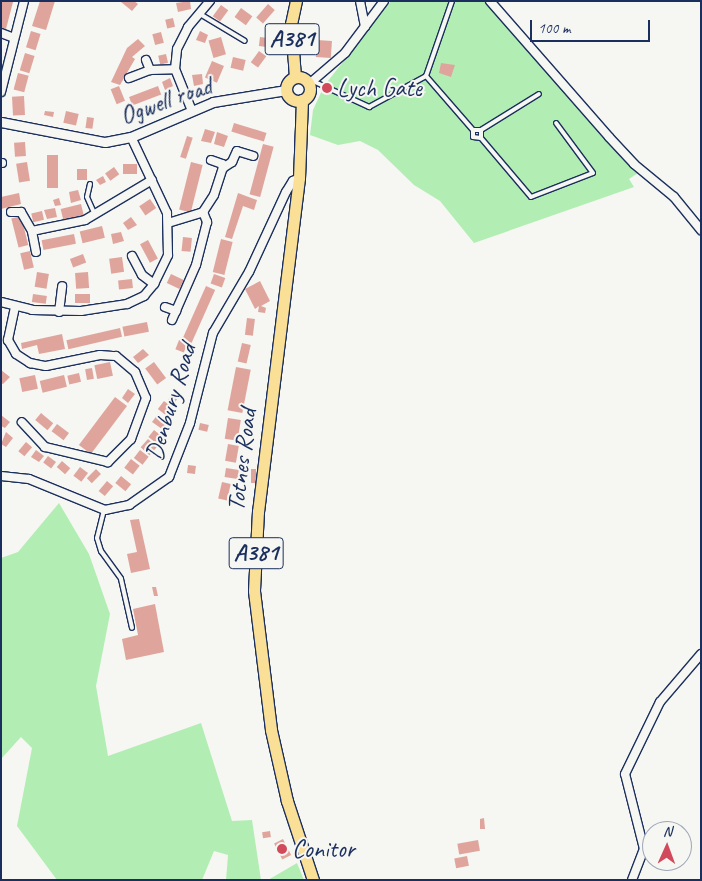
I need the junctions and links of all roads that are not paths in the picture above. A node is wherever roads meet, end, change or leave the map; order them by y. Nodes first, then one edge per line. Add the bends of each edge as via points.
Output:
1 (24, 1) edge
2 (210, 1) edge
3 (296, 1) edge
4 (360, 1) edge
5 (384, 1) edge
6 (452, 1) edge
7 (490, 1) edge
8 (200, 14) junction
9 (365, 27) junction
10 (1, 33) edge
11 (14, 38) junction
12 (245, 41) dead end
13 (146, 60) dead end
14 (176, 69) junction
15 (150, 70) junction
16 (426, 76) junction
17 (295, 77) junction
18 (129, 78) dead end
19 (312, 83) junction
20 (286, 90) junction
21 (1, 92) edge
22 (539, 94) dead end
23 (302, 100) junction
24 (192, 111) junction
25 (1, 122) edge
26 (556, 123) dead end
27 (473, 130) junction
28 (481, 130) junction
29 (131, 137) junction
30 (481, 138) junction
31 (253, 156) dead end
32 (211, 160) dead end
33 (223, 168) junction
34 (299, 178) junction
35 (152, 180) junction
36 (90, 184) dead end
37 (11, 212) dead end
38 (203, 212) junction
39 (95, 215) junction
40 (168, 223) junction
41 (701, 230) edge
42 (32, 231) junction
43 (36, 252) dead end
44 (132, 256) dead end
45 (154, 284) junction
46 (62, 286) dead end
47 (1, 302) edge
48 (165, 306) dead end
49 (15, 307) junction
50 (176, 311) junction
51 (60, 312) junction
52 (172, 320) dead end
53 (22, 422) dead end
54 (1, 476) edge
55 (105, 510) junction
56 (132, 628) dead end
57 (701, 654) edge
58 (313, 880) edge
59 (632, 880) edge

1 - 11 street
2 - 8 street
3 - 17 main road, A381 via 291,24
4 - 9 street
5 - 9 street
6 - 16 lane
7 - 41 street via 608,137 674,197
8 - 12 lane
8 - 14 street via 179,41
9 - 19 street via 345,53
10 - 11 street
11 - 21 street
13 - 15 street
14 - 15 street
14 - 24 street
15 - 18 street
16 - 19 lane via 369,107
16 - 27 lane
17 - 19 main road, A381
17 - 20 main road, A381 via 287,82
19 - 23 main road, A381 via 308,95
20 - 23 main road, A381 via 292,99
20 - 24 street, Ogwell road via 213,102
22 - 28 lane
23 - 34 main road, Totnes Road / A381
24 - 29 street, Ogwell road
25 - 29 street, Ogwell road via 35,126 93,141
26 - 30 lane via 593,172 531,197
27 - 28 lane
27 - 30 lane via 473,137
28 - 30 lane
29 - 35 street
31 - 33 street via 237,151 232,162
32 - 33 street via 222,164
33 - 38 street via 214,196
34 - 55 street, Denbury Road via 293,180 286,192 249,272 213,333 190,423 169,477 129,505
34 - 58 main road, Totnes Road / A381 via 258,511 254,591 271,730 287,802
35 - 39 street
35 - 40 street via 162,196
36 - 39 lane via 87,198
37 - 42 street via 21,212
38 - 40 street
38 - 50 street via 207,227 196,265
39 - 42 street
40 - 45 street via 168,256
42 - 43 street
44 - 45 street via 142,275
45 - 51 street via 144,296 127,304
46 - 51 street
47 - 49 street
48 - 50 street
49 - 51 street
49 - 53 street via 8,340 16,354 30,363 46,366 100,355 116,356 135,372 146,398 131,439 108,462 45,447
50 - 52 street
54 - 55 street via 29,479
55 - 56 lane via 97,538 101,551 121,578
57 - 59 street via 660,702 626,774 644,849

